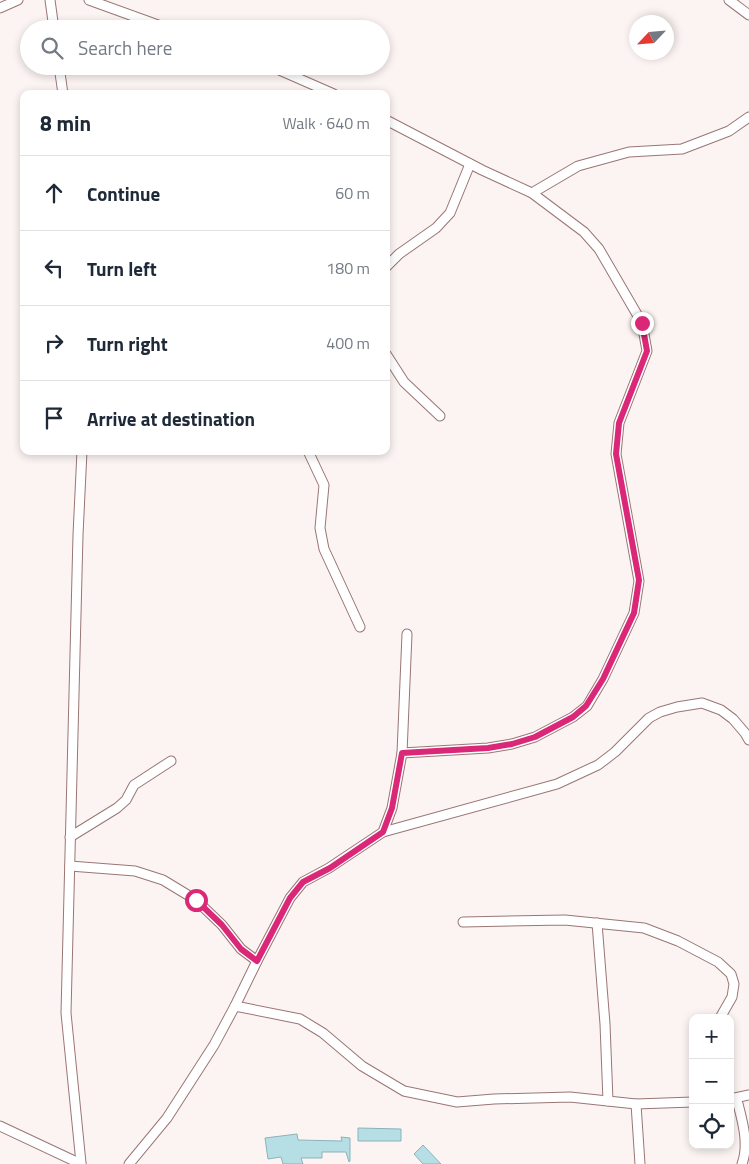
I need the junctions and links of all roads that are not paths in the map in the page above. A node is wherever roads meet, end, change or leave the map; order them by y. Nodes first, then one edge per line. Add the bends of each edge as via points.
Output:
1 (18, 0) edge
2 (50, 0) edge
3 (89, 0) edge
4 (729, 0) edge
5 (0, 8) edge
6 (749, 15) edge
7 (53, 20) edge
8 (143, 20) edge
9 (60, 75) edge
10 (291, 75) edge
11 (62, 90) edge
12 (325, 90) edge
13 (749, 117) edge
14 (390, 122) edge
15 (470, 164) junction
16 (532, 193) junction
17 (390, 263) edge
18 (390, 360) edge
19 (440, 416) dead end
20 (82, 455) edge
21 (310, 455) edge
22 (360, 627) dead end
23 (407, 634) dead end
24 (749, 740) edge
25 (402, 753) junction
26 (171, 761) dead end
27 (383, 832) junction
28 (70, 837) junction
29 (70, 866) junction
30 (463, 922) dead end
31 (597, 923) junction
32 (257, 961) junction
33 (236, 1006) junction
34 (722, 1014) edge
35 (749, 1095) edge
36 (734, 1098) edge
37 (608, 1101) junction
38 (734, 1101) edge
39 (689, 1102) edge
40 (636, 1104) junction
41 (0, 1126) edge
42 (81, 1163) edge
43 (129, 1164) edge
44 (640, 1164) edge
45 (742, 1164) edge

1 - 5 street
2 - 7 street
3 - 8 street
4 - 6 street
9 - 11 street
10 - 12 street
13 - 16 street via 728,131 682,149 629,152 578,166
14 - 15 street
15 - 16 street
15 - 17 street via 450,213 436,228
16 - 25 street via 584,232 599,249 642,323 647,351 619,423 616,454 639,580 634,613 603,679 586,706 573,717 535,737 512,744
18 - 19 street via 404,382
20 - 28 street
21 - 22 street via 324,485 320,528 324,550
23 - 25 street
24 - 27 street via 733,719 721,710 702,704 677,707 649,718 616,752 598,765 557,784
25 - 27 street via 392,808
26 - 28 street via 134,785 117,808
27 - 32 street via 303,882 290,898
28 - 29 street
29 - 32 street via 135,871 163,880 196,900 241,949
29 - 42 street via 66,1013
30 - 31 street via 565,920
31 - 34 street via 644,928 718,962 731,974 734,984 732,997
31 - 37 street
32 - 33 street
33 - 37 street via 300,1019 323,1033 362,1066 404,1092 457,1102 570,1098
33 - 43 street via 167,1118
35 - 36 street
37 - 40 street
38 - 45 street via 738,1104 744,1124 746,1154
39 - 40 street
40 - 44 street
41 - 42 street

